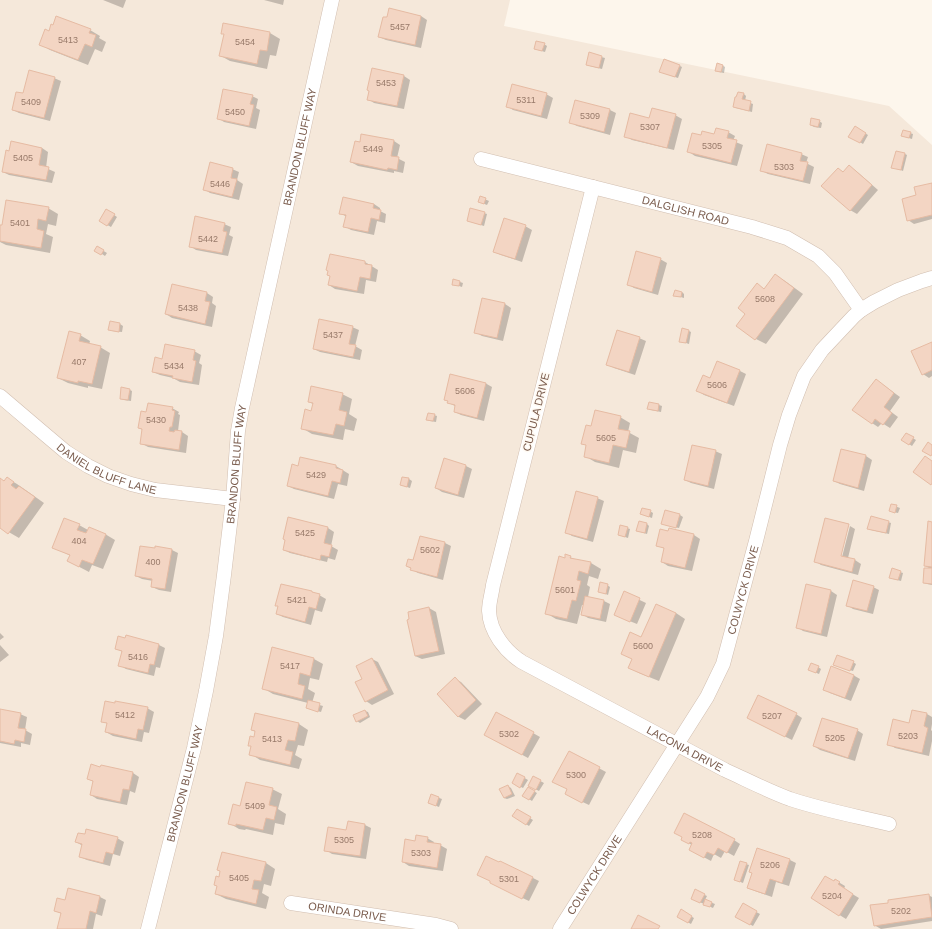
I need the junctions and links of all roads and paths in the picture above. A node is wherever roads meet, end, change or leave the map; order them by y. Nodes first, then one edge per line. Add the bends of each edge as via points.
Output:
1 (332, 0) edge
2 (481, 159) dead end
3 (593, 187) junction
4 (932, 278) edge
5 (861, 310) junction
6 (0, 396) edge
7 (233, 499) junction
8 (497, 637) joint
9 (677, 744) junction
10 (889, 824) dead end
11 (291, 903) dead end
12 (148, 929) edge
13 (451, 929) edge
14 (560, 929) edge

1 - 7 street, BRANDON BLUFF WAY via 242,408
2 - 3 street, DALGLISH ROAD
3 - 5 street, DALGLISH ROAD via 787,238 818,256 835,273
3 - 8 street, CUPULA DRIVE via 493,585 489,610
4 - 5 street, COLWYCK DRIVE via 898,290
5 - 9 street, COLWYCK DRIVE via 822,350 804,376 780,445 723,664 707,697
6 - 7 street, DANIEL BLUFF LANE via 66,452 108,476 155,490
7 - 12 street, BRANDON BLUFF WAY via 216,636 206,691
8 - 9 street, LACONIA DRIVE via 513,656 522,662
9 - 10 street, LACONIA DRIVE via 725,770 790,799
9 - 14 street, COLWYCK DRIVE
11 - 13 street, ORINDA DRIVE

